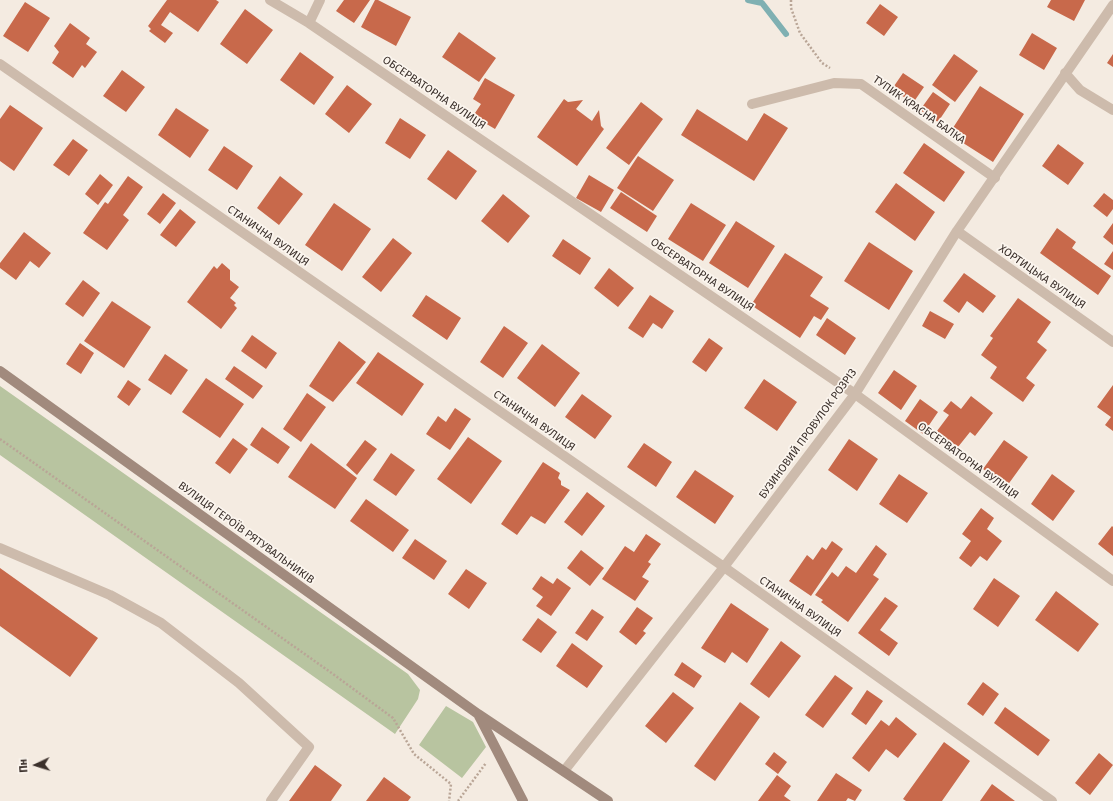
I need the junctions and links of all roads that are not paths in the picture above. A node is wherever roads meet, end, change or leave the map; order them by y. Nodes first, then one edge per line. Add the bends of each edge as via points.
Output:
1 (270, 0) edge
2 (320, 0) edge
3 (1113, 5) edge
4 (310, 23) junction
5 (0, 64) edge
6 (1065, 73) junction
7 (752, 104) dead end
8 (1113, 110) edge
9 (996, 178) junction
10 (957, 231) junction
11 (1113, 342) edge
12 (0, 371) edge
13 (855, 394) junction
14 (0, 548) edge
15 (724, 567) junction
16 (1113, 581) edge
17 (478, 714) junction
18 (564, 771) junction
19 (271, 801) edge
20 (522, 801) edge
21 (608, 801) edge
22 (1052, 801) edge

1 - 4 street, ОБСЕРВАТОРНА ВУЛИЦЯ
2 - 4 street
3 - 6 street, БУЗИНОВИЙ ПРОВУЛОК РОЗРІЗ
4 - 13 street, ОБСЕРВАТОРНА ВУЛИЦЯ
5 - 15 street, СТАНИЧНА ВУЛИЦЯ
6 - 8 street via 1080,90
6 - 9 street, БУЗИНОВИЙ ПРОВУЛОК РОЗРІЗ
7 - 9 street, ТУПИК КРАСНА БАЛКА via 834,83 860,84
9 - 10 street, БУЗИНОВИЙ ПРОВУЛОК РОЗРІЗ
10 - 11 street, ХОРТИЦЬКА ВУЛИЦЯ
10 - 13 street, БУЗИНОВИЙ ПРОВУЛОК РОЗРІЗ
12 - 17 main road, ВУЛИЦЯ ГЕРОЇВ РЯТУВАЛЬНИКІВ
13 - 15 street, БУЗИНОВИЙ ПРОВУЛОК РОЗРІЗ
13 - 16 street, ОБСЕРВАТОРНА ВУЛИЦЯ
14 - 19 street via 110,595 160,623 238,683 309,747
15 - 18 street, БУЗИНОВИЙ ПРОВУЛОК РОЗРІЗ
15 - 22 street, СТАНИЧНА ВУЛИЦЯ
17 - 18 main road, ВУЛИЦЯ ГЕРОЇВ РЯТУВАЛЬНИКІВ
17 - 20 main road, ВУЛИЦЯ ГЕРОЇВ РЯТУВАЛЬНИКІВ
18 - 21 main road, ВУЛИЦЯ ГЕРОЇВ РЯТУВАЛЬНИКІВ

